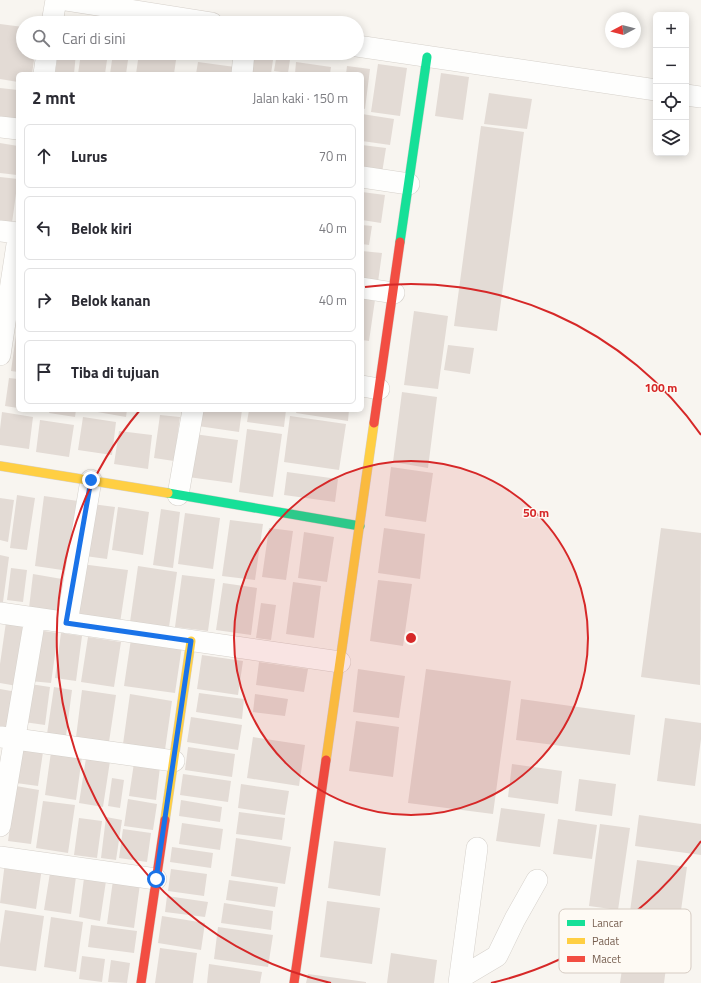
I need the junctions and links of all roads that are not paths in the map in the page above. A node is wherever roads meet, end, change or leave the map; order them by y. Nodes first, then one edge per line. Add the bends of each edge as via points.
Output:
1 (56, 0) edge
2 (65, 0) edge
3 (53, 16) edge
4 (167, 16) edge
5 (364, 47) edge
6 (427, 57) junction
7 (46, 60) edge
8 (243, 60) edge
9 (44, 72) edge
10 (242, 72) edge
11 (653, 90) edge
12 (689, 95) edge
13 (701, 97) edge
14 (0, 127) edge
15 (16, 129) edge
16 (364, 177) edge
17 (409, 184) junction
18 (0, 231) edge
19 (16, 233) edge
20 (16, 256) edge
21 (364, 288) edge
22 (394, 293) junction
23 (8, 327) edge
24 (0, 355) edge
25 (371, 388) edge
26 (193, 412) edge
27 (0, 466) edge
28 (91, 480) junction
29 (178, 495) junction
30 (360, 526) junction
31 (0, 614) edge
32 (35, 618) junction
33 (66, 623) junction
34 (191, 641) junction
35 (340, 662) junction
36 (7, 738) edge
37 (174, 761) junction
38 (0, 826) edge
39 (477, 848) dead end
40 (0, 857) edge
41 (156, 879) junction
42 (537, 880) dead end
43 (460, 980) edge
44 (141, 983) edge
45 (294, 983) edge

1 - 3 street
2 - 4 street
5 - 6 street
6 - 11 street
6 - 17 street
7 - 9 street
8 - 10 street
12 - 13 street
14 - 15 street
16 - 17 street
17 - 22 street
18 - 19 street
20 - 23 street
21 - 22 street
22 - 25 street
23 - 24 street
25 - 30 street
26 - 29 street
27 - 28 street
28 - 29 street
28 - 33 street
29 - 30 street
30 - 35 street
31 - 32 street
32 - 33 street
32 - 36 street
33 - 34 street
34 - 35 street
34 - 37 street
35 - 45 street
36 - 37 street
36 - 38 street
37 - 41 street
39 - 43 street
40 - 41 street
41 - 44 street
42 - 43 street via 497,956

